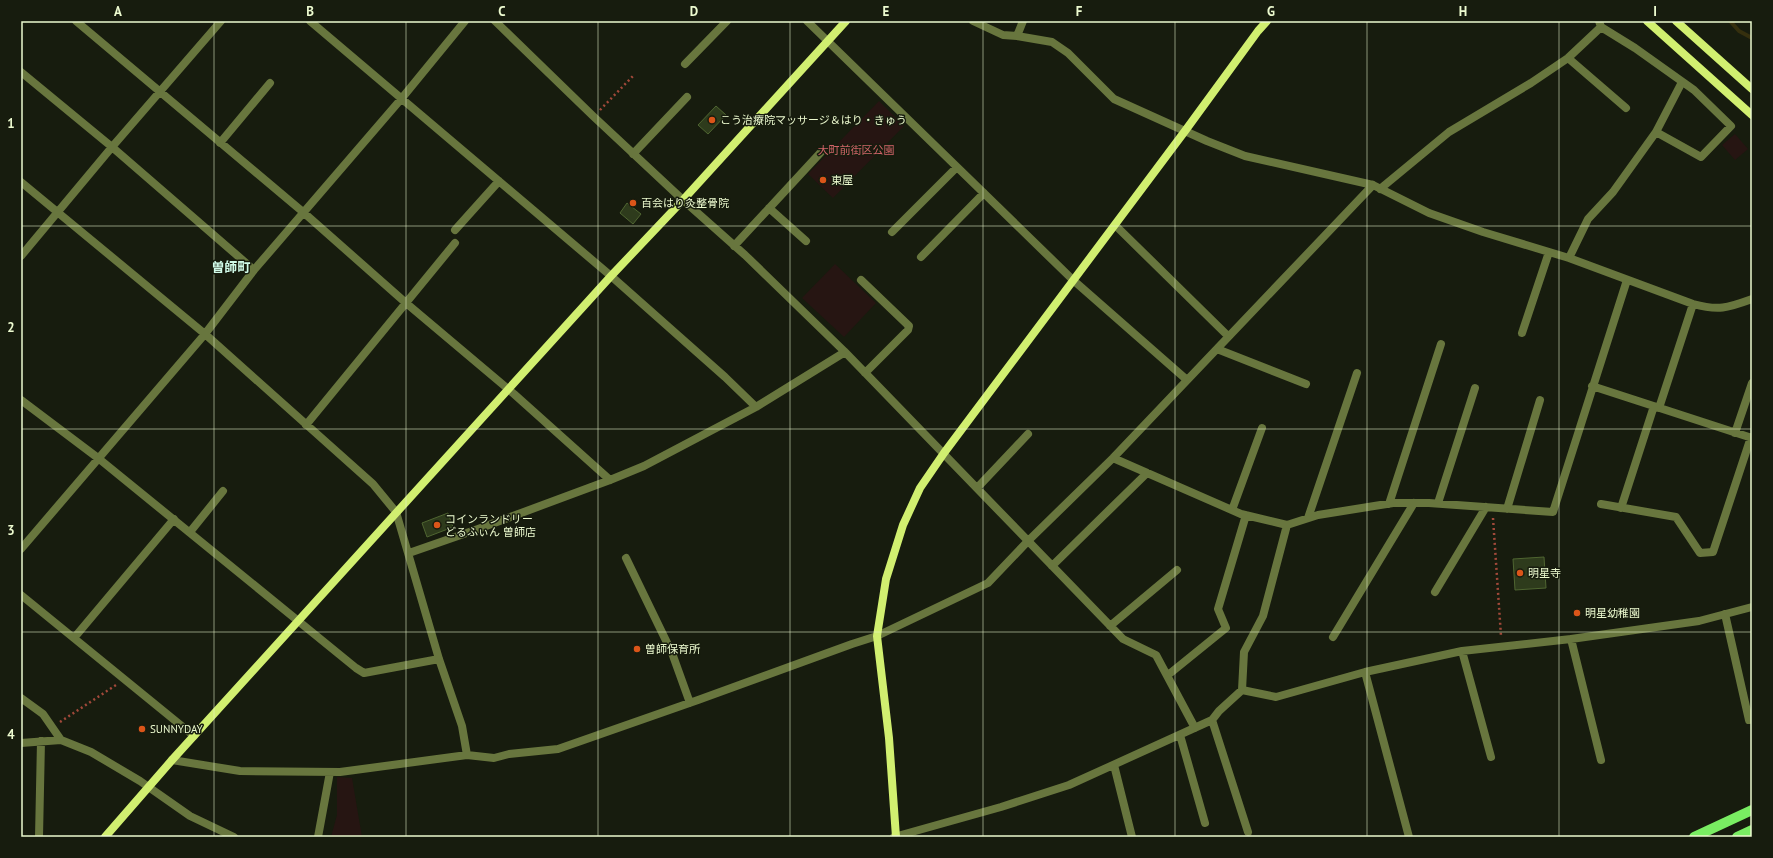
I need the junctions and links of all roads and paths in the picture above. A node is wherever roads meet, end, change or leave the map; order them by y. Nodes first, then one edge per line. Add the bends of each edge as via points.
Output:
1 (76, 21) edge
2 (221, 21) edge
3 (310, 21) edge
4 (465, 21) edge
5 (495, 21) edge
6 (727, 21) edge
7 (807, 21) edge
8 (846, 21) edge
9 (973, 21) edge
10 (1023, 21) edge
11 (1268, 21) edge
12 (1648, 21) edge
13 (1676, 21) edge
14 (1600, 24) edge
15 (1017, 36) junction
16 (827, 41) junction
17 (1568, 58) junction
18 (686, 64) dead end
19 (21, 72) edge
20 (633, 76) dead end
21 (1682, 82) junction
22 (270, 83) dead end
23 (1752, 89) edge
24 (160, 92) junction
25 (687, 97) dead end
26 (402, 98) junction
27 (1626, 108) dead end
28 (1752, 115) edge
29 (593, 116) junction
30 (1185, 131) junction
31 (1656, 132) junction
32 (220, 143) junction
33 (112, 147) junction
34 (822, 151) dead end
35 (633, 154) junction
36 (957, 167) junction
37 (499, 181) junction
38 (21, 182) edge
39 (1377, 187) junction
40 (984, 193) junction
41 (683, 200) junction
42 (769, 208) junction
43 (303, 212) junction
44 (58, 213) junction
45 (1115, 225) junction
46 (455, 230) dead end
47 (892, 232) dead end
48 (806, 241) dead end
49 (455, 243) dead end
50 (734, 246) junction
51 (1549, 252) junction
52 (21, 256) edge
53 (921, 257) dead end
54 (1569, 258) junction
55 (254, 270) junction
56 (611, 276) junction
57 (861, 280) dead end
58 (1073, 280) junction
59 (1627, 280) junction
60 (1752, 299) edge
61 (406, 303) junction
62 (1693, 304) junction
63 (1522, 333) dead end
64 (205, 334) junction
65 (1228, 336) junction
66 (1441, 344) dead end
67 (1217, 349) junction
68 (845, 352) junction
69 (865, 372) junction
70 (1357, 373) dead end
71 (1187, 380) junction
72 (1752, 383) edge
73 (1306, 384) dead end
74 (1592, 386) junction
75 (1475, 388) dead end
76 (508, 389) junction
77 (21, 400) edge
78 (1540, 400) dead end
79 (756, 407) junction
80 (1657, 407) junction
81 (306, 425) junction
82 (1262, 428) dead end
83 (1735, 433) junction
84 (1028, 434) dead end
85 (1751, 438) edge
86 (944, 453) junction
87 (98, 458) junction
88 (1113, 458) junction
89 (1147, 473) junction
90 (610, 480) junction
91 (977, 488) junction
92 (223, 491) dead end
93 (1414, 503) junction
94 (1438, 503) junction
95 (1389, 504) junction
96 (1601, 504) dead end
97 (1489, 508) junction
98 (1621, 508) junction
99 (1507, 509) junction
100 (1232, 510) junction
101 (396, 512) junction
102 (1246, 515) junction
103 (1308, 518) junction
104 (174, 519) junction
105 (1287, 525) junction
106 (190, 532) junction
107 (1028, 541) junction
108 (21, 549) edge
109 (409, 553) junction
110 (626, 558) dead end
111 (1052, 566) junction
112 (1177, 570) dead end
113 (1435, 592) dead end
114 (21, 595) edge
115 (1752, 607) edge
116 (1725, 614) junction
117 (299, 620) junction
118 (1110, 626) junction
119 (877, 636) junction
120 (1332, 637) dead end
121 (74, 638) junction
122 (1571, 639) junction
123 (1502, 647) junction
124 (1462, 652) junction
125 (439, 659) junction
126 (1365, 672) junction
127 (1168, 675) junction
128 (124, 679) junction
129 (1242, 690) junction
130 (21, 698) edge
131 (690, 703) junction
132 (1212, 720) junction
133 (1749, 720) dead end
134 (53, 728) junction
135 (1195, 728) junction
136 (1180, 735) junction
137 (194, 736) junction
138 (62, 740) junction
139 (41, 741) junction
140 (21, 743) edge
141 (467, 755) junction
142 (1491, 757) dead end
143 (172, 760) junction
144 (1601, 760) dead end
145 (1114, 765) junction
146 (330, 772) junction
147 (149, 787) junction
148 (1752, 810) edge
149 (1205, 823) dead end
150 (1752, 830) edge
151 (1248, 832) dead end
152 (39, 837) edge
153 (105, 837) edge
154 (234, 837) edge
155 (318, 837) edge
156 (895, 837) edge
157 (1132, 837) edge
158 (1409, 837) edge
159 (1694, 837) edge
160 (1737, 837) edge

1 - 24 street
2 - 24 street
3 - 26 street
4 - 26 street
5 - 29 street
6 - 18 street
7 - 16 street
8 - 16 street
9 - 15 street via 1003,35
10 - 15 street
11 - 30 street
12 - 28 street
13 - 23 street
14 - 17 street
14 - 21 street
15 - 30 street via 1052,42 1068,53 1114,99
16 - 36 street
16 - 41 street
17 - 27 street
17 - 39 street via 1449,132
19 - 33 street
20 - 29 path
21 - 31 street
21 - 31 street via 1694,90 1731,126 1701,157
22 - 32 street
24 - 32 street
24 - 33 street
25 - 35 street
26 - 37 street
26 - 43 street
29 - 35 street
30 - 39 street via 1245,156
30 - 45 street
31 - 54 street via 1613,192 1588,219
32 - 43 street
33 - 44 street
33 - 55 street
34 - 42 street
35 - 41 street
36 - 40 street
36 - 47 street
37 - 46 street
37 - 56 street
38 - 44 street
39 - 51 street via 1429,213
39 - 65 street
40 - 53 street
40 - 58 street
41 - 50 street
41 - 56 street
42 - 48 street
42 - 50 street
43 - 55 street
43 - 61 street
44 - 52 street
44 - 64 street
45 - 58 street
45 - 65 street
49 - 61 street
50 - 68 street
51 - 54 street
51 - 63 street
54 - 59 street
55 - 64 street
56 - 76 street
56 - 79 street
57 - 69 street via 908,326 908,330
58 - 71 street
58 - 86 street
59 - 62 street
59 - 74 street
60 - 62 street via 1727,308 1709,308
61 - 76 street
61 - 81 street
62 - 80 street
64 - 81 street
64 - 87 street
65 - 67 street
66 - 95 street
67 - 71 street
67 - 73 street
68 - 69 street
68 - 79 street
69 - 86 street
70 - 103 street
71 - 88 street
72 - 83 street
74 - 80 street
74 - 99 street via 1553,512
75 - 94 street
76 - 90 street
76 - 101 street
77 - 87 street
78 - 99 street
79 - 90 street via 644,466
80 - 83 street
80 - 98 street
81 - 101 street via 373,484
82 - 100 street
83 - 85 street
84 - 91 street
85 - 98 street via 1713,552 1700,553 1676,517
86 - 91 street
86 - 119 street via 920,488 902,525 886,579
87 - 104 street
87 - 108 street
88 - 89 street
88 - 107 street
89 - 100 street
89 - 111 street
90 - 109 street
91 - 107 street
92 - 106 street
93 - 94 street
93 - 95 street
93 - 120 street
94 - 97 street
95 - 103 street
96 - 98 street
97 - 99 street
97 - 113 street
97 - 123 path
100 - 102 street
101 - 109 street
101 - 117 street
102 - 105 street
102 - 127 street via 1218,608 1226,628
103 - 105 street
104 - 106 street
104 - 121 street
105 - 129 street via 1263,616 1244,652
106 - 117 street
107 - 111 street
107 - 119 street via 988,583
109 - 125 street
110 - 131 street via 672,653
111 - 118 street
112 - 118 street
114 - 121 street
115 - 116 street
116 - 122 street via 1699,621
116 - 133 street
117 - 125 street via 364,673
117 - 137 street
118 - 127 street via 1123,639 1156,655
119 - 131 street
119 - 156 street via 889,738
121 - 128 street
122 - 123 street
122 - 144 street
123 - 124 street
124 - 126 street
124 - 142 street
125 - 141 street via 462,726
126 - 129 street via 1276,697
126 - 158 street
127 - 135 street
128 - 134 path
128 - 137 street
129 - 132 street
130 - 134 street via 43,714
131 - 141 street via 558,749 494,758
132 - 135 street
132 - 151 street
134 - 138 street
135 - 136 street
136 - 145 street
136 - 149 street
137 - 143 street
138 - 139 street
138 - 147 street via 91,752
139 - 140 street
139 - 152 street
141 - 146 street
143 - 146 street via 240,771
143 - 147 street
145 - 156 street via 1069,785
145 - 157 street
146 - 155 street
147 - 153 street
147 - 154 street via 190,816
148 - 159 main road
150 - 160 main road

